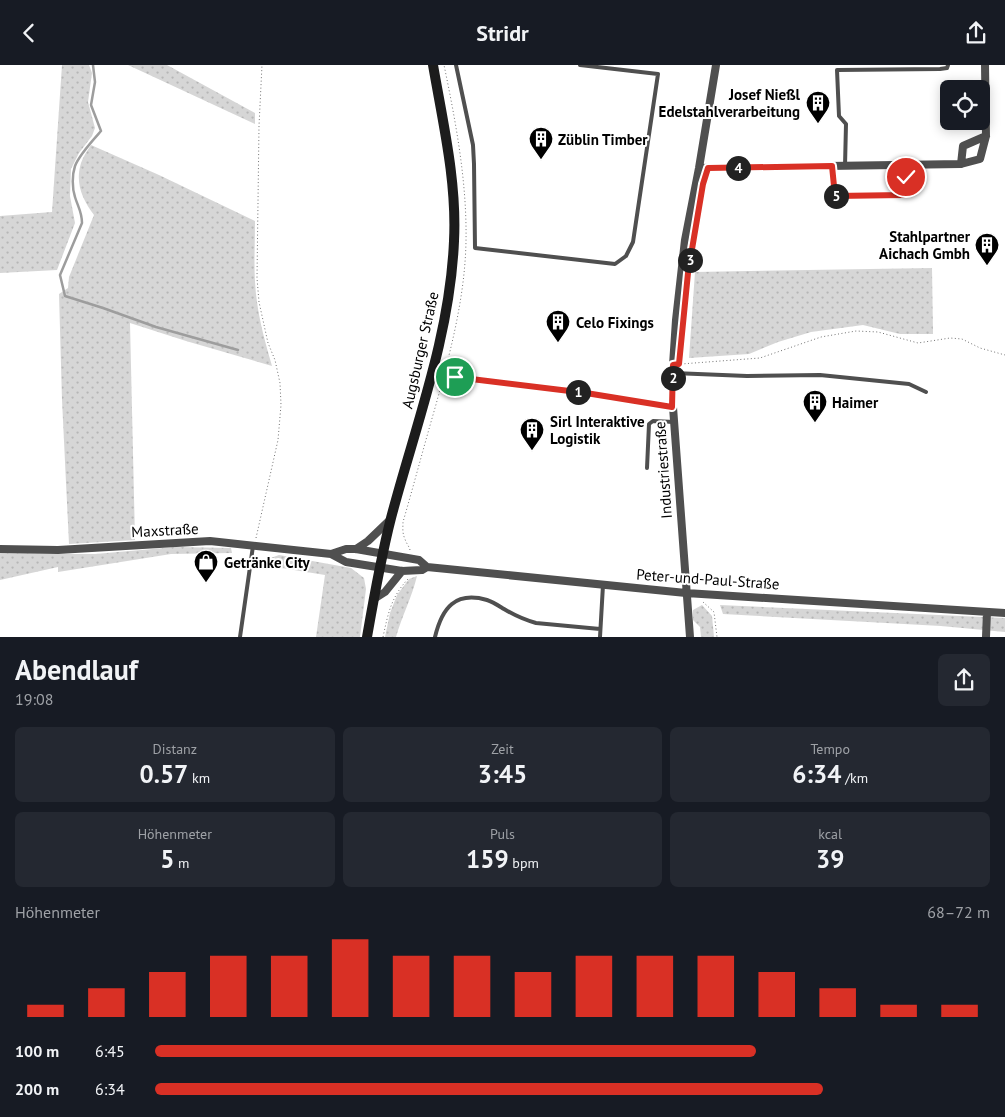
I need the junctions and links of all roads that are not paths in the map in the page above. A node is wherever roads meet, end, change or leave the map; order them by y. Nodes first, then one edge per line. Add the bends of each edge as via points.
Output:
1 (432, 65) edge
2 (456, 65) edge
3 (580, 65) edge
4 (716, 65) edge
5 (948, 65) edge
6 (985, 65) edge
7 (986, 136) junction
8 (961, 164) junction
9 (904, 165) junction
10 (832, 166) junction
11 (845, 166) junction
12 (699, 168) junction
13 (673, 369) junction
14 (455, 377) dead end
15 (926, 392) dead end
16 (672, 407) junction
17 (674, 422) junction
18 (647, 468) dead end
19 (391, 519) junction
20 (254, 546) junction
21 (0, 549) edge
22 (356, 549) junction
23 (382, 553) junction
24 (331, 554) junction
25 (380, 567) junction
26 (427, 567) junction
27 (405, 571) junction
28 (603, 585) junction
29 (690, 593) junction
30 (374, 599) junction
31 (987, 611) junction
32 (1005, 613) edge
33 (600, 629) junction
34 (240, 637) edge
35 (368, 637) edge
36 (435, 637) edge
37 (600, 637) edge
38 (690, 637) edge
39 (986, 637) edge

1 - 19 main road, Augsburger Straße via 449,154 454,241 442,335
2 - 3 lane via 474,154 475,248 615,264 626,256 633,242 658,75
4 - 12 street, Industriestraße
5 - 11 lane via 940,69 837,70 839,116 846,124
6 - 7 street
7 - 8 street via 963,146
7 - 8 street via 980,159
8 - 9 street
9 - 10 lane via 903,195 835,196
9 - 11 street
10 - 11 street
10 - 12 street
12 - 13 street, Industriestraße via 685,240
13 - 15 lane via 747,376 820,375 909,384
13 - 16 street, Industriestraße
14 - 16 lane
16 - 17 street, Industriestraße
17 - 18 lane via 649,423
17 - 29 street, Industriestraße
19 - 22 street, Maxstraße
19 - 23 main road, Augsburger Straße
20 - 21 street, Maxstraße via 210,541 58,550
20 - 24 street, Maxstraße
20 - 34 lane
22 - 23 street, Maxstraße
22 - 24 street, Maxstraße
23 - 25 main road, Augsburger Straße
23 - 26 street, Peter-und-Paul-Straße via 419,560
24 - 25 street, Maxstraße via 346,562
25 - 27 street, Peter-und-Paul-Straße
25 - 30 main road, Augsburger Straße
26 - 27 street, Peter-und-Paul-Straße
26 - 28 street, Peter-und-Paul-Straße
27 - 30 street
28 - 29 street, Peter-und-Paul-Straße
28 - 33 lane
29 - 31 street, Peter-und-Paul-Straße
29 - 38 street, Industriestraße
30 - 35 main road, Augsburger Straße
31 - 32 street, Peter-und-Paul-Straße
31 - 39 street
33 - 36 lane via 527,621 487,600 466,597 443,613
33 - 37 lane

